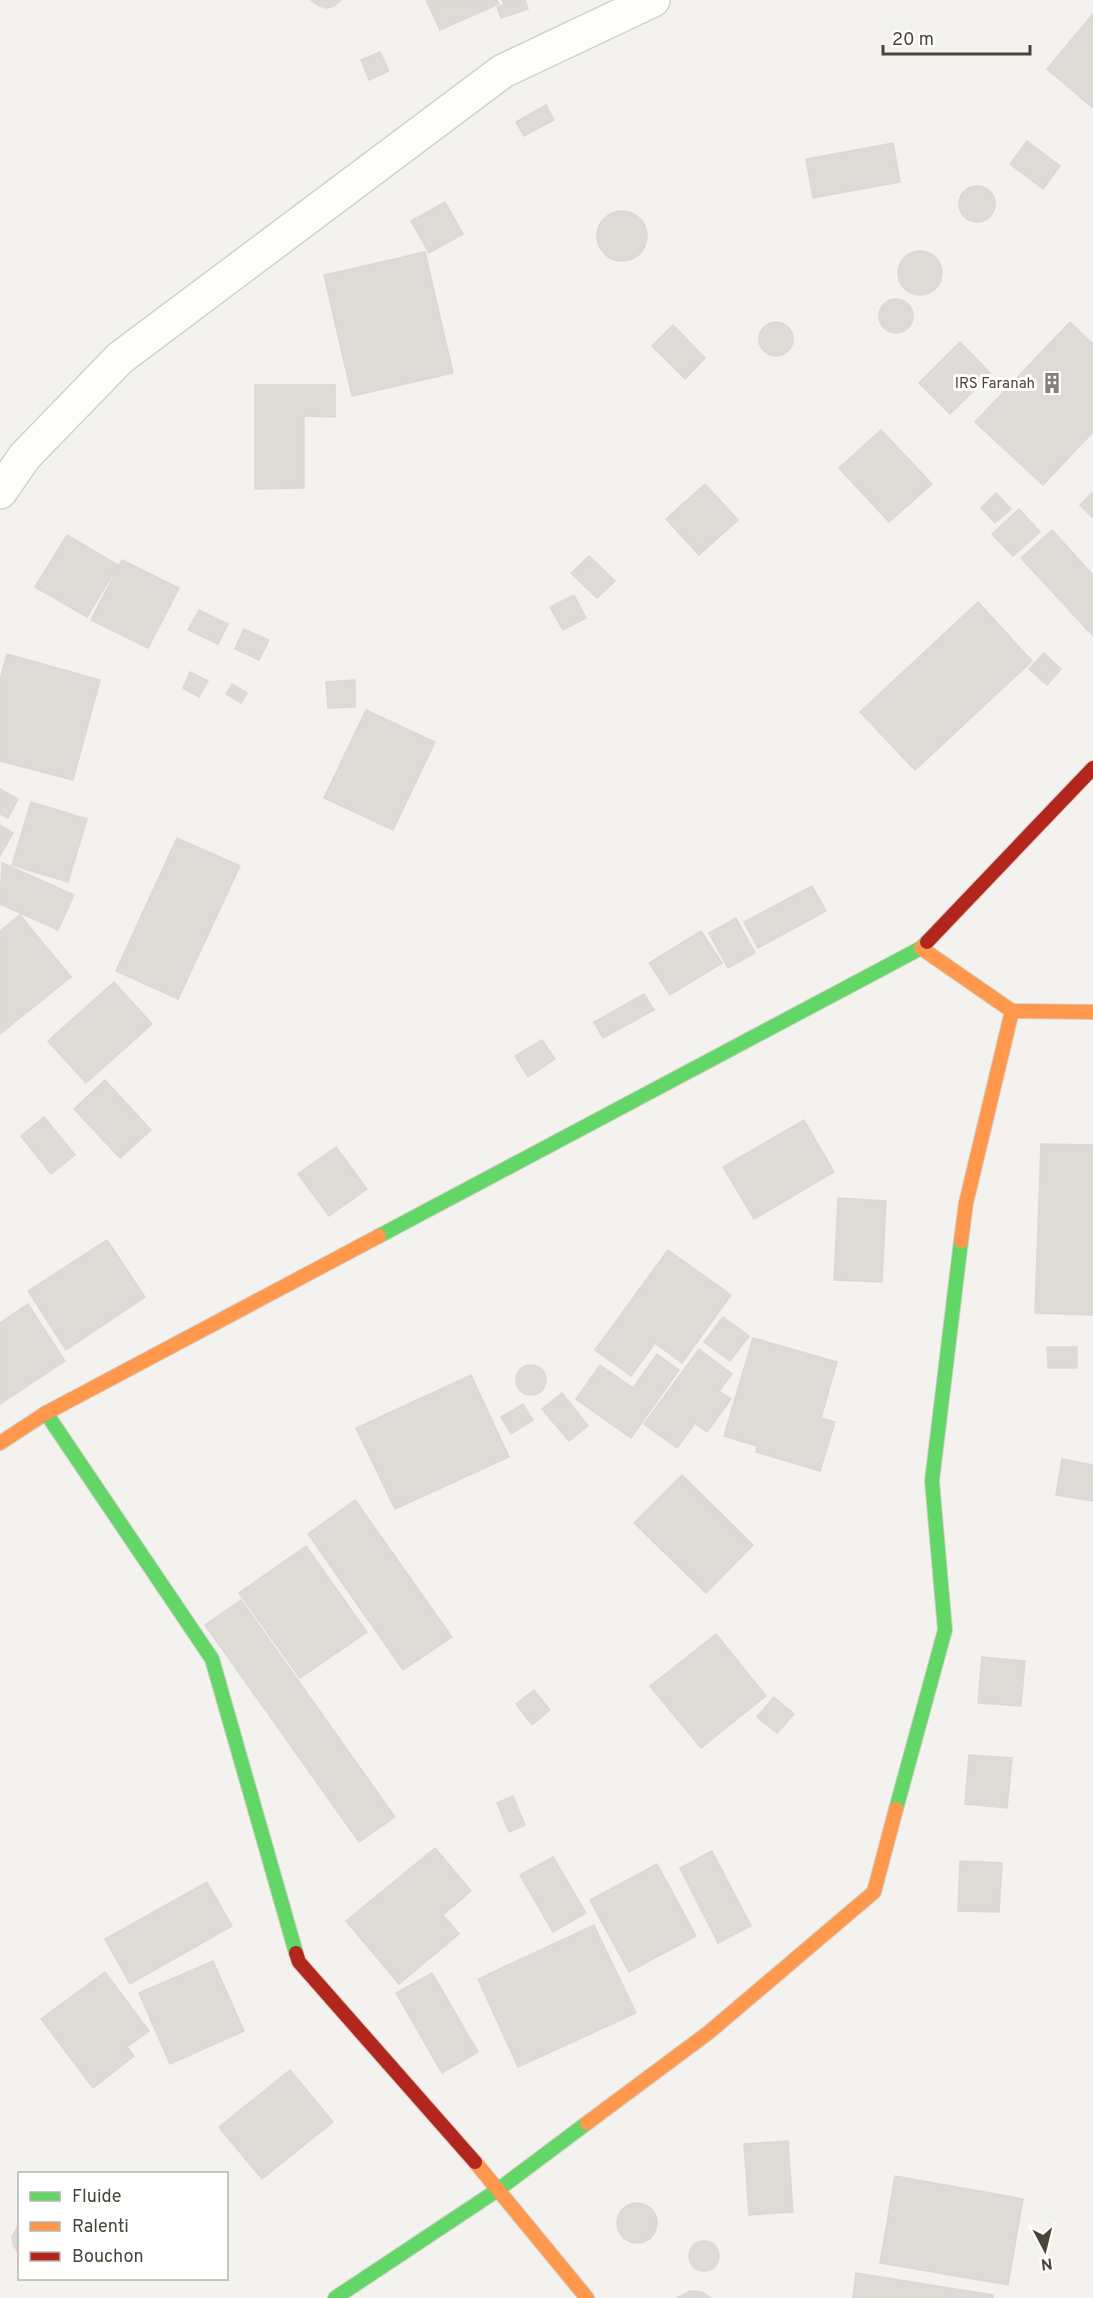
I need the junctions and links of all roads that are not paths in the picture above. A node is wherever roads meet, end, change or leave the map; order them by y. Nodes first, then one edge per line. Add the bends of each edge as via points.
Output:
1 (653, 0) edge
2 (0, 492) edge
3 (1093, 768) edge
4 (921, 948) junction
5 (1012, 1011) junction
6 (1093, 1012) edge
7 (46, 1413) junction
8 (0, 1443) edge
9 (499, 2189) junction
10 (335, 2298) edge
11 (586, 2298) edge

1 - 2 street via 503,70 120,358 25,456
3 - 4 street
4 - 5 street
4 - 7 street
5 - 6 street
5 - 9 street via 966,1203 932,1481 945,1630 874,1892 708,2032
7 - 8 street
7 - 9 street via 212,1659 299,1962
9 - 10 street
9 - 11 street

